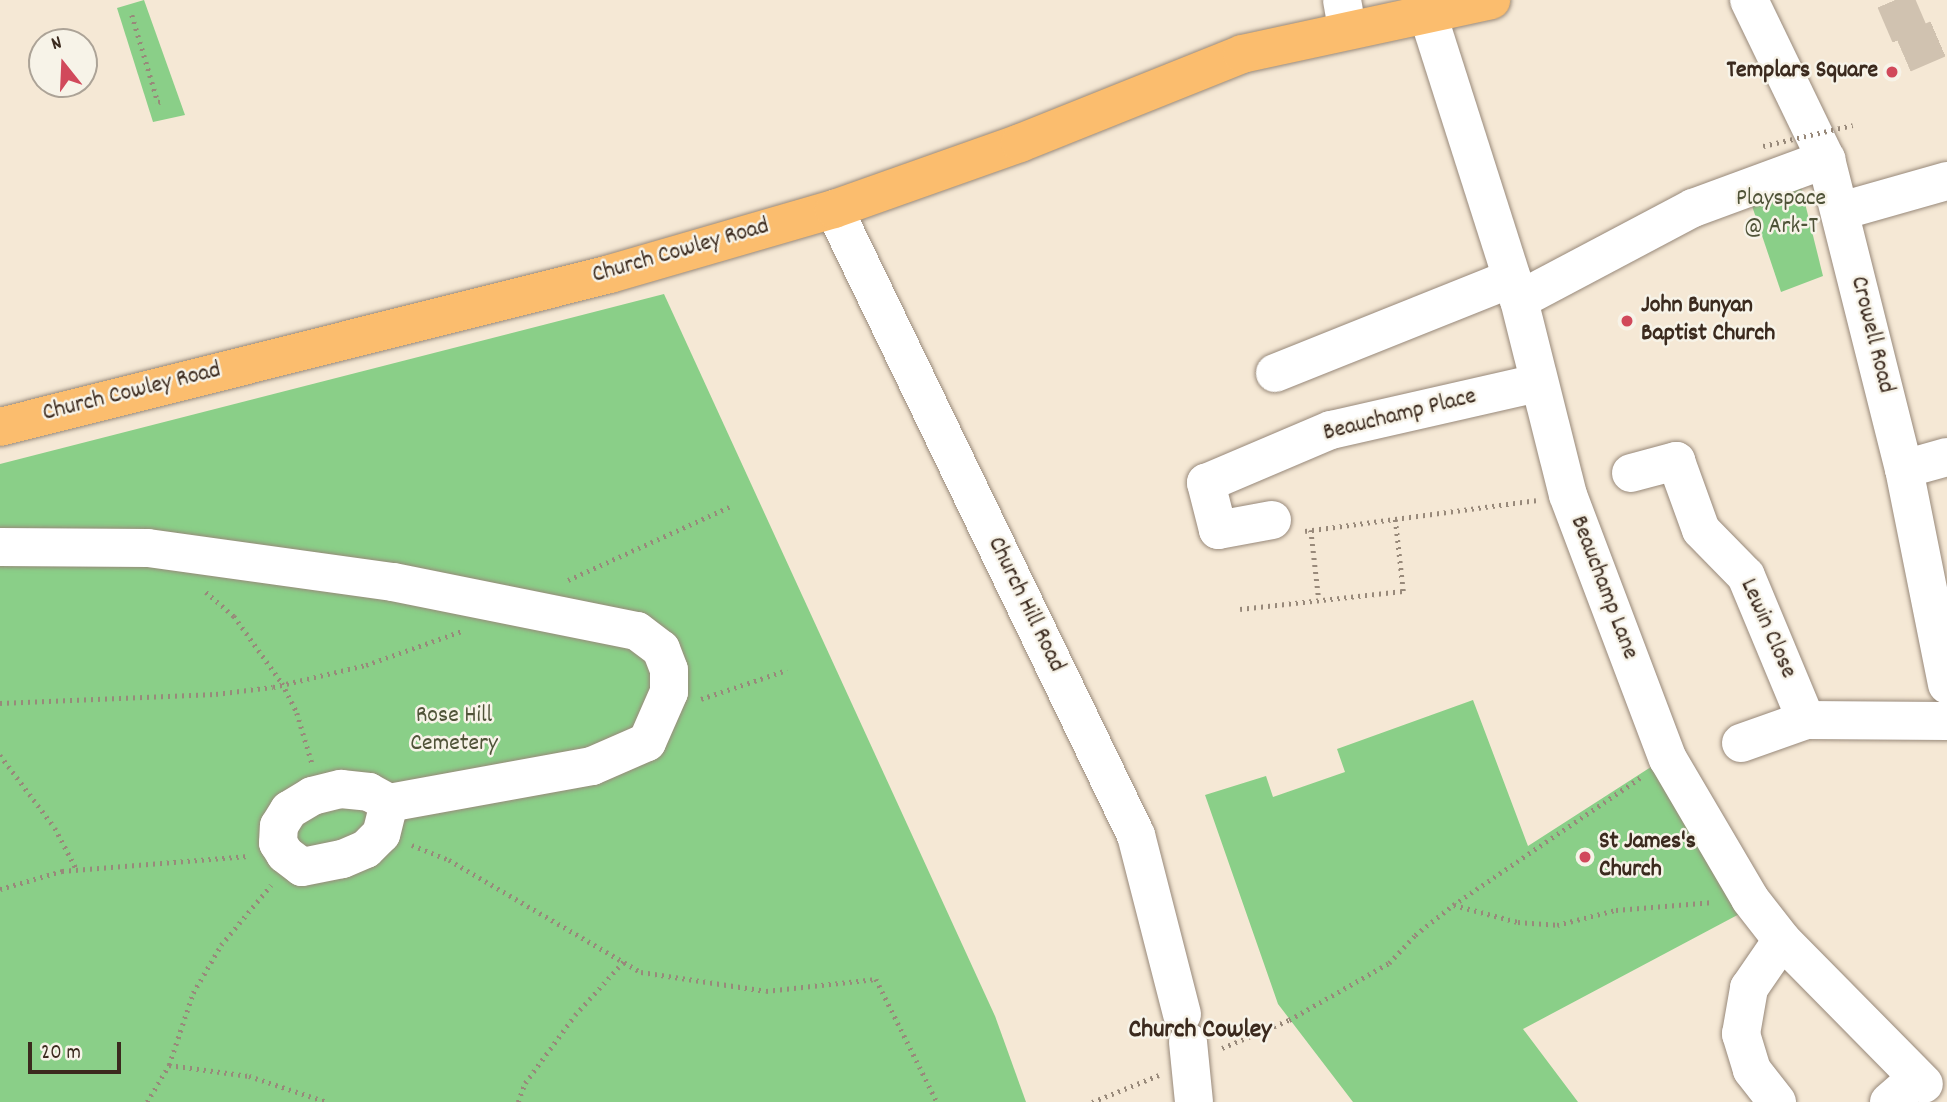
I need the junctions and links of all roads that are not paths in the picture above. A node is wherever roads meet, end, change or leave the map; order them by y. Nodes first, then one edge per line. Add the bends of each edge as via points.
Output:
1 (1491, 0) edge
2 (1749, 0) edge
3 (1345, 15) edge
4 (1428, 16) junction
5 (1826, 159) junction
6 (1947, 181) edge
7 (834, 209) junction
8 (1840, 211) junction
9 (1516, 289) junction
10 (1275, 373) dead end
11 (1538, 383) junction
12 (0, 427) edge
13 (1947, 457) edge
14 (1904, 469) junction
15 (1631, 473) dead end
16 (1272, 520) road end
17 (0, 547) edge
18 (1947, 685) edge
19 (1806, 720) junction
20 (1947, 721) edge
21 (1741, 743) dead end
22 (385, 818) junction
23 (1782, 940) junction
24 (1923, 1092) edge
25 (1194, 1102) edge
26 (1777, 1102) edge

1 - 4 main road, Church Cowley Road
2 - 5 street, Crowell Road
3 - 4 main road, Church Cowley Road
3 - 7 main road, Church Cowley Road via 1020,143
4 - 9 street, Beauchamp Lane
5 - 8 street, Crowell Road
5 - 9 street via 1693,208
6 - 8 street
7 - 12 main road, Church Cowley Road via 610,274
7 - 25 street, Church Hill Road via 1136,835 1187,1039
8 - 14 street, Crowell Road
9 - 10 street
9 - 11 street, Beauchamp Lane
11 - 16 street, Beauchamp Place via 1331,430 1206,483 1218,530
11 - 23 street, Beauchamp Lane via 1568,495 1668,759 1750,898
13 - 14 street
14 - 18 street, Crowell Road
15 - 19 street, Lewin Close via 1676,461 1701,530 1746,576
17 - 22 street via 155,548 393,582 637,631 660,649 669,670 663,712 647,742 592,766
19 - 20 street
19 - 21 street
22 - 22 street via 369,792 320,794 289,810 279,826 278,843 302,867 319,866 366,849
23 - 24 street, Beauchamp Lane
23 - 26 street via 1749,988 1741,1034 1752,1070

